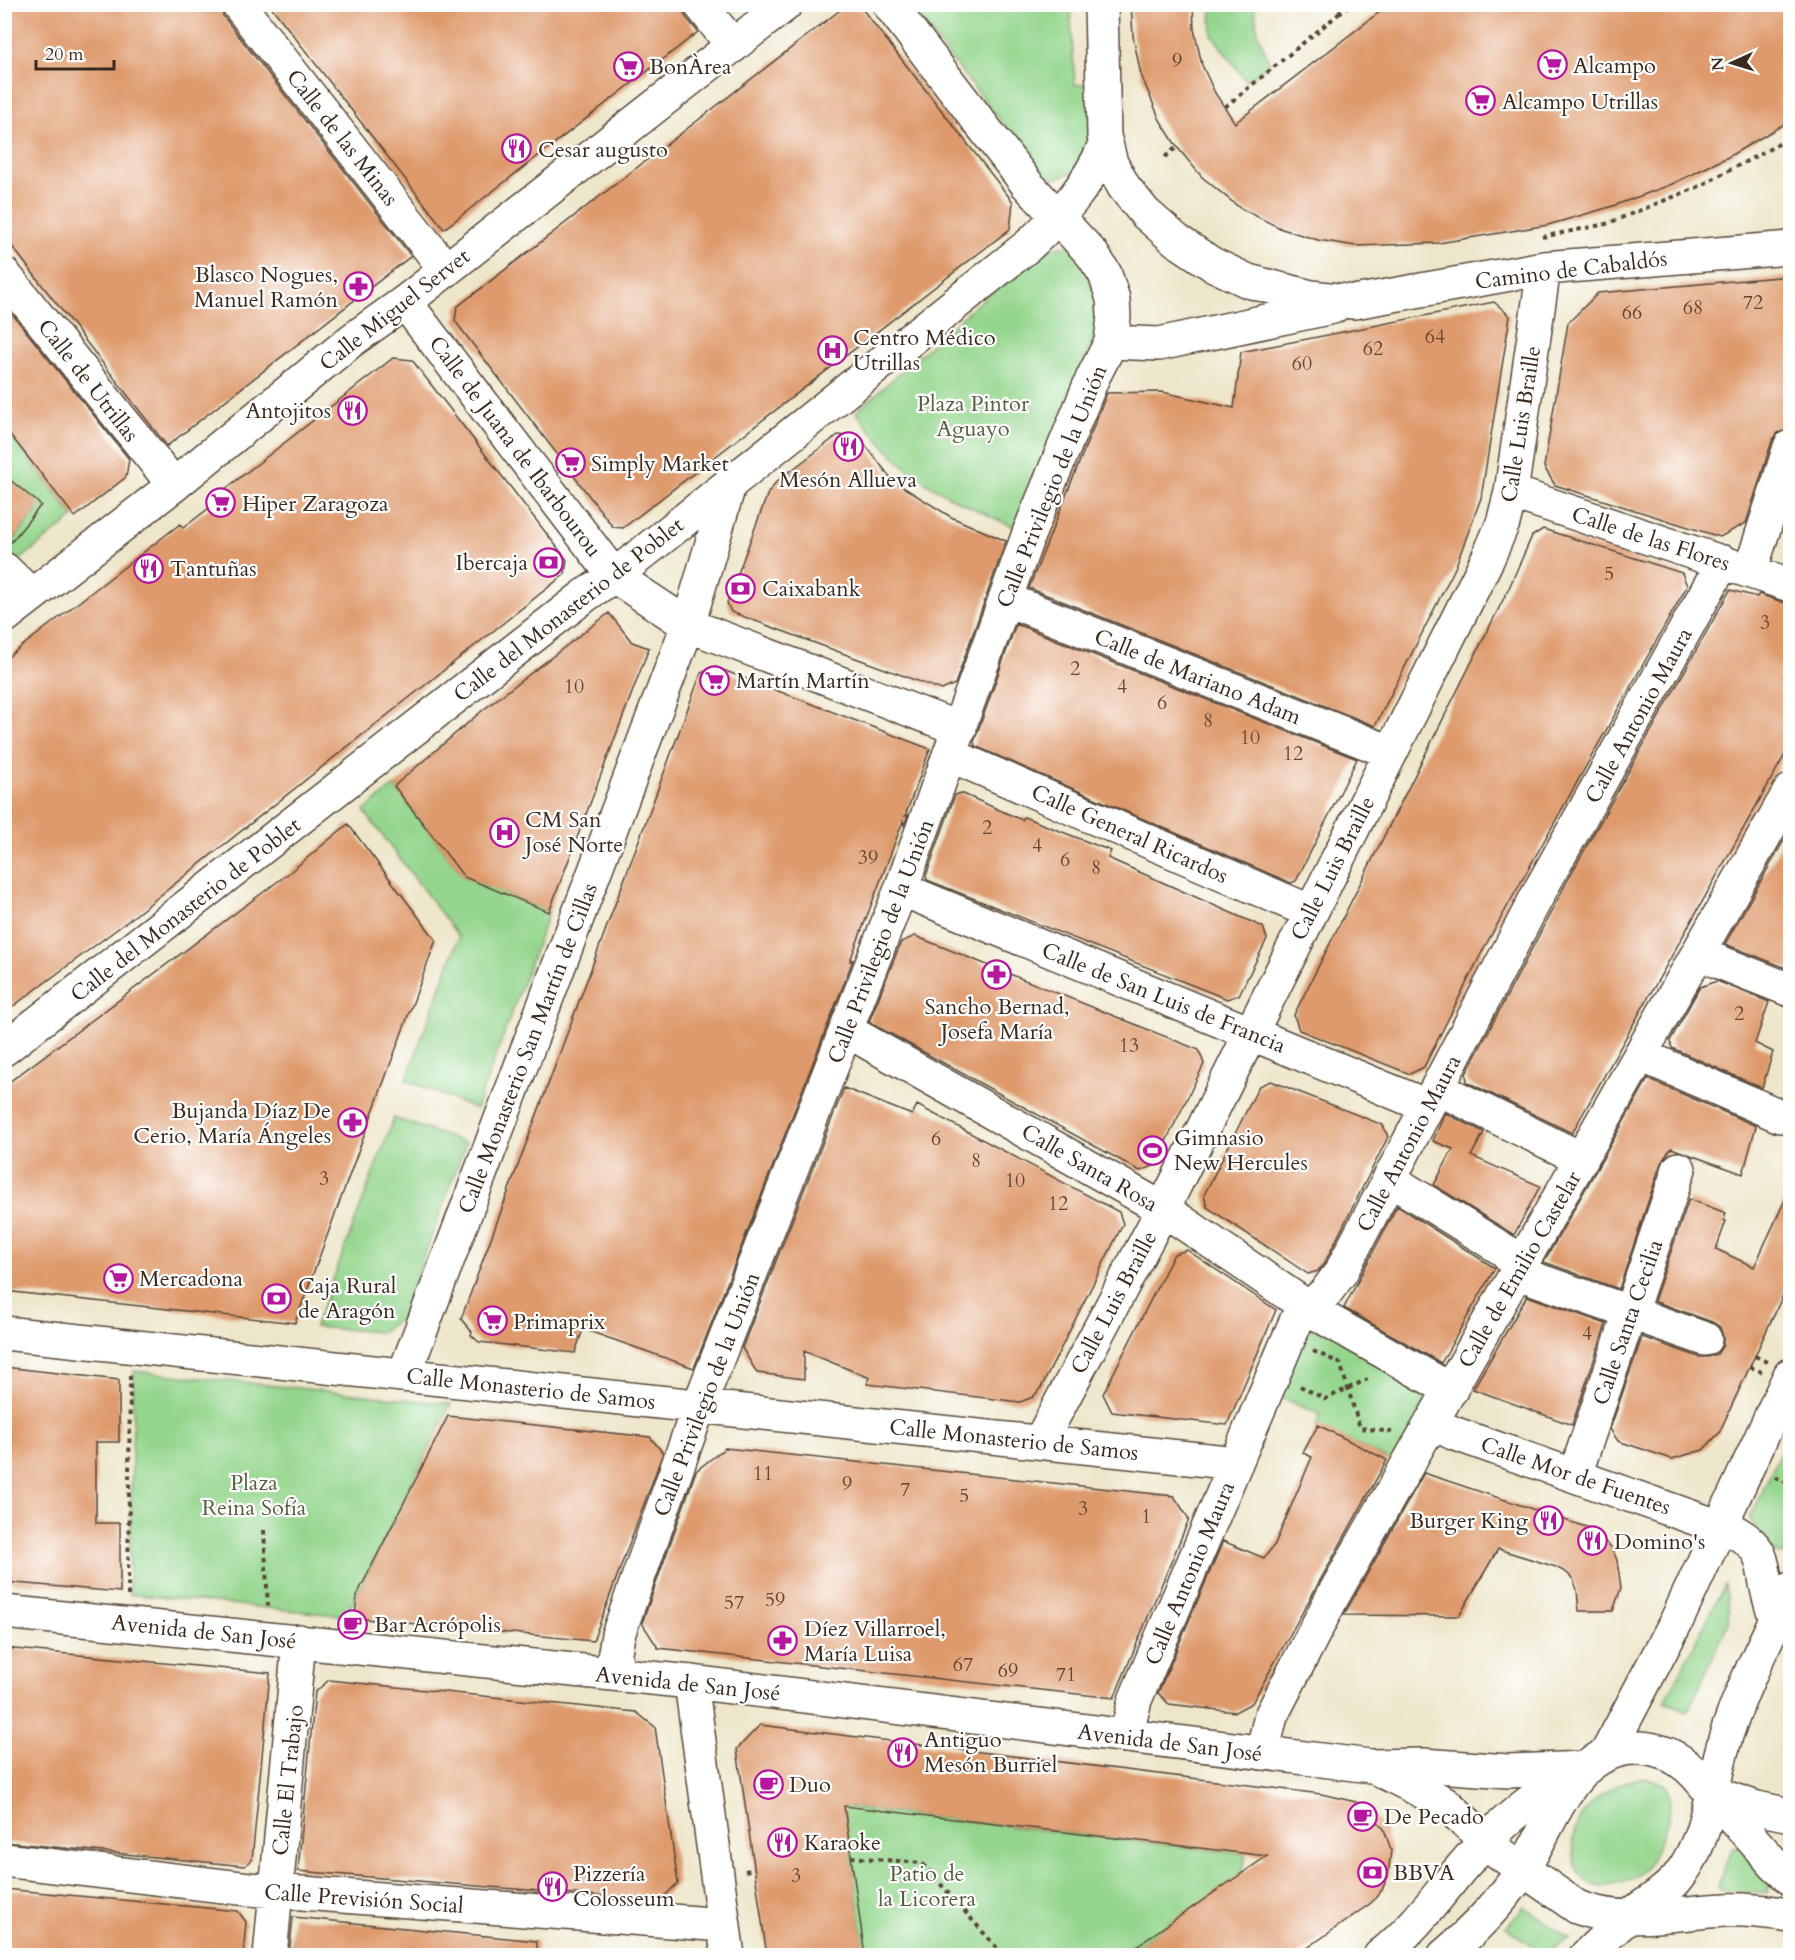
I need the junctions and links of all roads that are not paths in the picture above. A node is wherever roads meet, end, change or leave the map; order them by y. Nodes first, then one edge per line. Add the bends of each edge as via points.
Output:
1 (238, 4) edge
2 (700, 4) edge
3 (786, 4) edge
4 (889, 4) edge
5 (1081, 4) edge
6 (1101, 4) edge
7 (733, 46) junction
8 (1082, 85) dead end
9 (1105, 145) junction
10 (1058, 218) junction
11 (1791, 248) edge
12 (1541, 253) junction
13 (446, 270) junction
14 (4, 274) edge
15 (405, 302) junction
16 (1354, 302) junction
17 (1111, 342) junction
18 (1791, 447) edge
19 (730, 482) junction
20 (174, 485) junction
21 (1511, 492) junction
22 (1737, 566) junction
23 (4, 569) edge
24 (614, 576) junction
25 (1791, 585) edge
26 (31, 595) junction
27 (1005, 599) junction
28 (4, 617) edge
29 (688, 625) junction
30 (955, 742) junction
31 (1390, 752) junction
32 (1788, 803) edge
33 (901, 889) junction
34 (1309, 911) junction
35 (1699, 954) junction
36 (1791, 990) edge
37 (846, 1030) junction
38 (1251, 1032) junction
39 (4, 1049) edge
40 (1641, 1055) junction
41 (1432, 1097) junction
42 (1780, 1116) dead end
43 (1582, 1158) junction
44 (1679, 1169) dead end
45 (1389, 1179) junction
46 (1163, 1209) junction
47 (1519, 1272) junction
48 (1308, 1306) junction
49 (1628, 1312) junction
50 (4, 1333) edge
51 (1705, 1339) dead end
52 (1773, 1370) edge
53 (404, 1375) junction
54 (1451, 1390) junction
55 (699, 1406) junction
56 (1431, 1422) junction
57 (1040, 1442) junction
58 (1236, 1463) junction
59 (1575, 1475) junction
60 (1721, 1525) junction
61 (1791, 1589) edge
62 (4, 1612) edge
63 (1776, 1620) junction
64 (299, 1641) junction
65 (623, 1675) junction
66 (691, 1682) junction
67 (1126, 1736) junction
68 (1262, 1753) junction
69 (1595, 1761) junction
70 (1370, 1766) junction
71 (1710, 1792) junction
72 (1791, 1815) edge
73 (1485, 1841) junction
74 (4, 1860) edge
75 (1522, 1870) junction
76 (1791, 1878) edge
77 (276, 1891) junction
78 (1629, 1916) junction
79 (1791, 1916) edge
80 (726, 1940) edge
81 (270, 1956) edge
82 (1380, 1956) edge
83 (1444, 1956) edge
84 (1586, 1956) edge

1 - 13 street, Calle de las Minas
2 - 7 street
3 - 7 street, Calle Miguel Servet
4 - 10 street, Calle Privilegio de la Unión
5 - 8 street
6 - 9 street, Camino de Cabaldós
7 - 13 street, Calle Miguel Servet
9 - 10 street, Calle del Monasterio de Poblet via 1095,170
9 - 16 street, Camino de Cabaldós via 1124,187 1145,213 1212,264 1282,291
10 - 17 street, Calle Privilegio de la Unión via 1092,254 1109,285 1114,316
10 - 19 street, Calle del Monasterio de Poblet
11 - 12 street, Camino de Cabaldós
12 - 16 street, Camino de Cabaldós
12 - 21 street, Calle Luis Braille
13 - 15 street, Calle Miguel Servet
14 - 20 street, Calle de Utrillas
15 - 20 street, Calle Miguel Servet via 352,340
15 - 24 street, Calle de Juana de Ibarbourou
16 - 17 street, Camino de Cabaldós via 1159,344
17 - 27 street, Calle Privilegio de la Unión via 1093,377
18 - 22 street, Calle Antonio Maura
19 - 24 street, Calle del Monasterio de Poblet
19 - 29 street, Calle Monasterio San Martín de Cillas
20 - 26 street, Calle Miguel Servet
21 - 22 street, Calle de las Flores
21 - 31 street, Calle Luis Braille via 1488,558
22 - 25 street, Calle de las Flores
22 - 41 street, Calle Antonio Maura via 1543,885
23 - 26 street
24 - 29 street, Calle de Juana de Ibarbourou
24 - 39 street, Calle del Monasterio de Poblet
26 - 28 street, Calle Miguel Servet
27 - 30 street, Calle Privilegio de la Unión
27 - 31 street, Calle de Mariano Adam
29 - 30 street, Calle de Juana de Ibarbourou
29 - 53 street, Calle Monasterio San Martín de Cillas
30 - 33 street, Calle Privilegio de la Unión
30 - 34 street, Calle General Ricardos
31 - 34 street, Calle Luis Braille
32 - 35 street, Calle de Emilio Castelar via 1771,821
33 - 37 street, Calle Privilegio de la Unión
33 - 38 street, Calle de San Luis de Francia
34 - 38 street, Calle Luis Braille
35 - 36 street
35 - 40 street, Calle de Emilio Castelar
37 - 46 street, Calle Santa Rosa
37 - 55 street, Calle Privilegio de la Unión
38 - 41 street, Calle de San Luis de Francia
38 - 46 street, Calle Luis Braille
40 - 42 street
40 - 43 street, Calle de Emilio Castelar
41 - 43 street, Calle de San Luis de Francia
41 - 45 street, Calle Antonio Maura
43 - 47 street, Calle de Emilio Castelar
44 - 49 street, Calle Santa Cecilia
45 - 47 street via 1507,1252
45 - 48 street, Calle Antonio Maura via 1341,1272 1326,1292
46 - 48 street, Calle Santa Rosa
46 - 57 street, Calle Luis Braille
47 - 49 street
47 - 54 street, Calle de Emilio Castelar
48 - 54 street, Calle Santa Rosa
48 - 58 street, Calle Antonio Maura via 1297,1319
49 - 51 street
49 - 59 street, Calle Santa Cecilia
50 - 53 street, Calle Monasterio de Samos
52 - 60 street
53 - 55 street, Calle Monasterio de Samos
54 - 56 street, Calle de Emilio Castelar
55 - 57 street, Calle Monasterio de Samos
55 - 65 street, Calle Privilegio de la Unión via 618,1635 614,1658
56 - 59 street, Calle Mor de Fuentes
56 - 68 street, Calle de Emilio Castelar via 1271,1716
57 - 58 street, Calle Monasterio de Samos
58 - 67 street, Calle Antonio Maura via 1135,1700
59 - 60 street, Calle Mor de Fuentes
60 - 63 street, Calle Mor de Fuentes via 1748,1540 1758,1551
60 - 69 street via 1676,1622
61 - 63 street
62 - 64 street, Avenida de San José
63 - 71 street via 1732,1719
64 - 65 street, Avenida de San José
64 - 77 street, Calle El Trabajo
65 - 66 street, Avenida de San José
66 - 67 street, Avenida de San José
66 - 80 street
67 - 68 street, Avenida de San José
68 - 70 street, Avenida de San José
69 - 70 street, Avenida de San José via 1508,1771
69 - 71 street, Avenida de San José via 1634,1748 1671,1755 1698,1776
69 - 73 street via 1547,1789
69 - 75 street via 1558,1806
70 - 73 street, Avenida de San José via 1445,1803
71 - 72 street
71 - 76 street, Avenida de San José
71 - 78 street via 1701,1834 1679,1876 1654,1900
73 - 75 street, Avenida de San José
73 - 82 street via 1428,1909
74 - 77 street, Calle Previsión Social
75 - 78 street, Avenida de San José via 1577,1907 1604,1916
75 - 83 street via 1485,1917
77 - 80 street, Calle Previsión Social
77 - 81 street, Calle El Trabajo
78 - 79 street, Avenida de San José via 1727,1910
78 - 84 street

